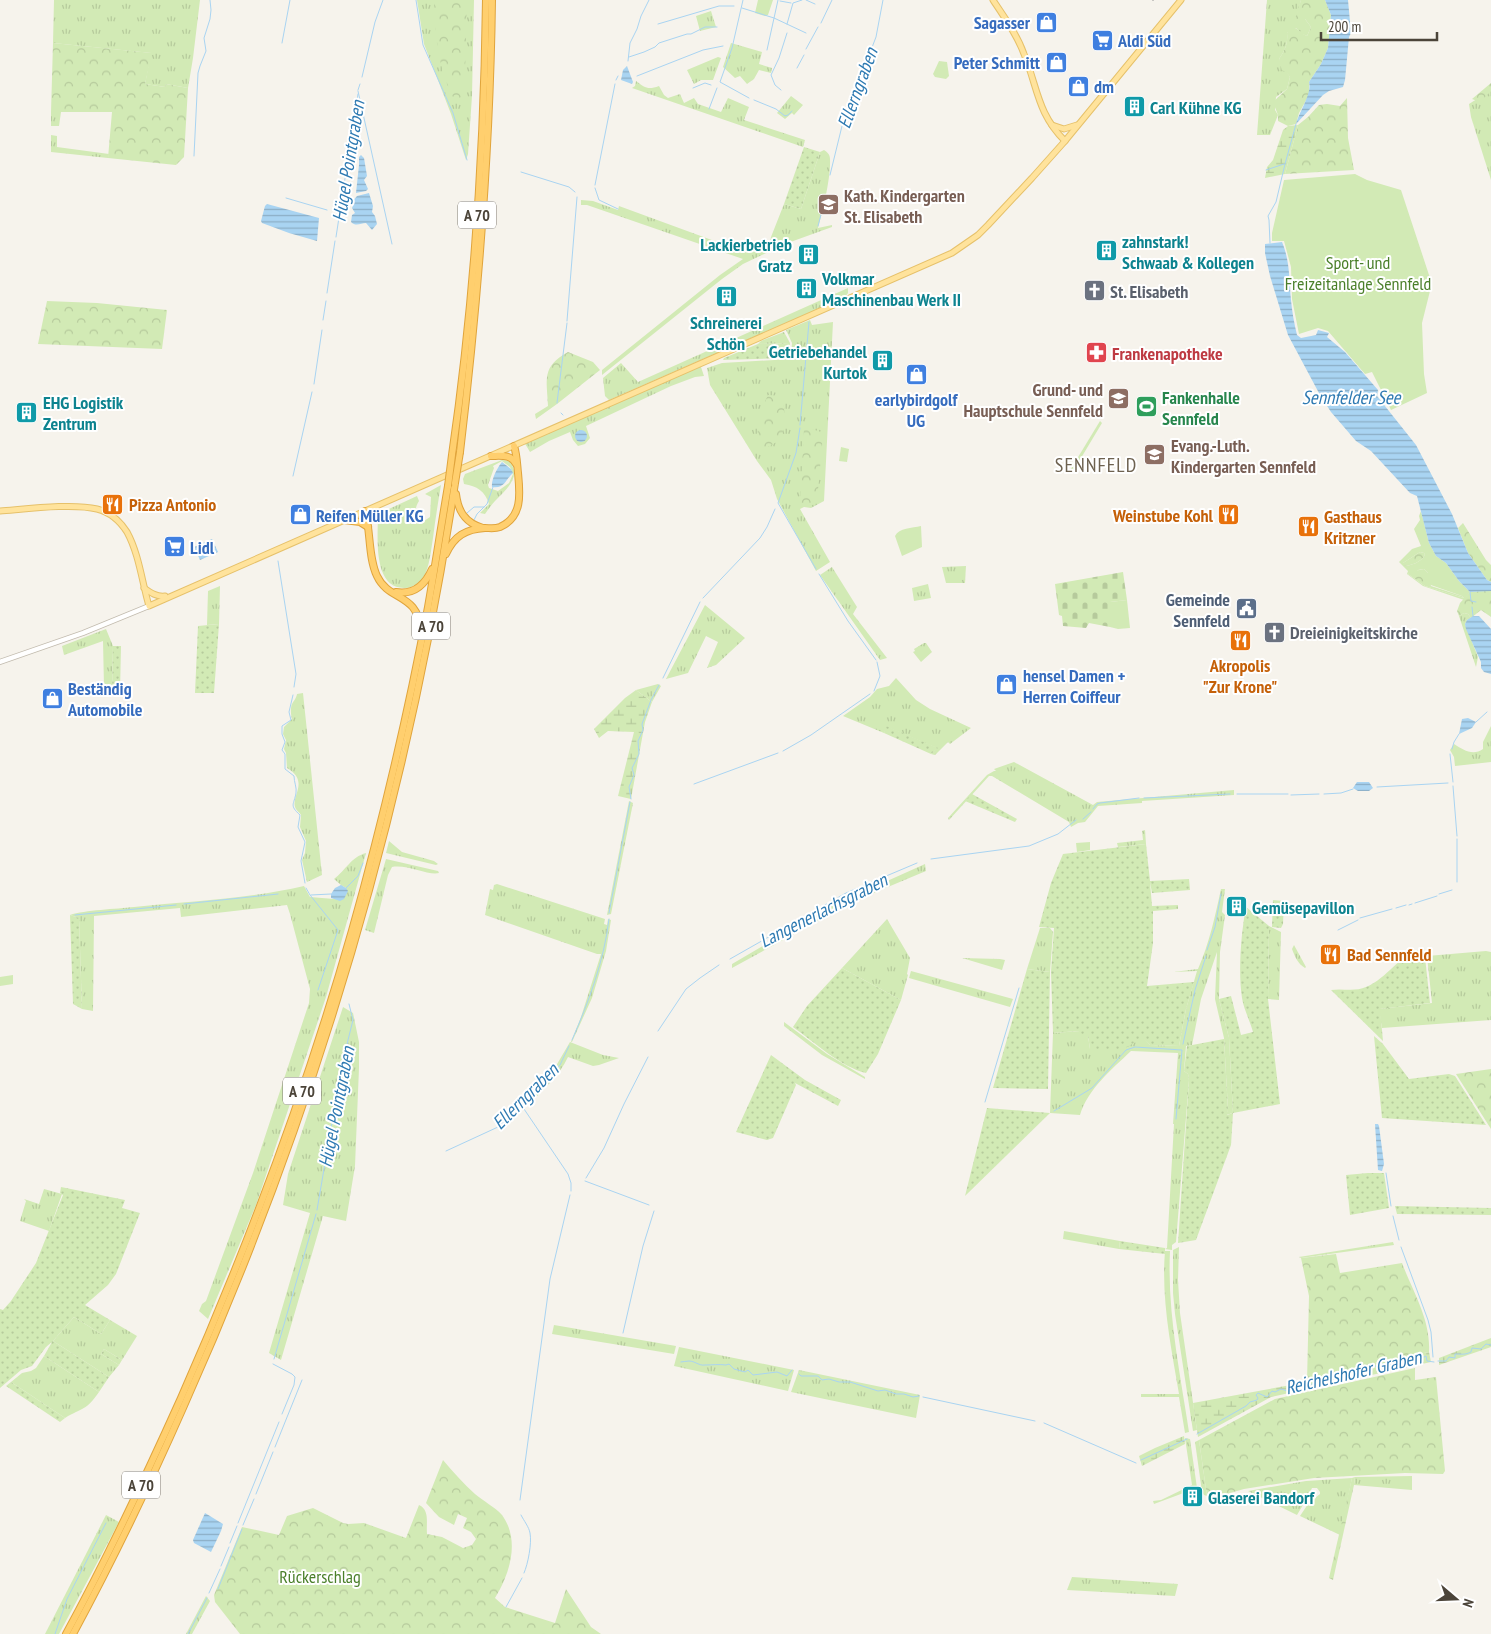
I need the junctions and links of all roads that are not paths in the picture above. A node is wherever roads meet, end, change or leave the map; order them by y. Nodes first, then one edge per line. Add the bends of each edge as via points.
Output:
1 (486, 0) edge
2 (492, 0) edge
3 (992, 0) edge
4 (1181, 0) edge
5 (1050, 123) junction
6 (1078, 125) junction
7 (1065, 141) junction
8 (514, 446) junction
9 (491, 456) junction
10 (518, 467) junction
11 (455, 483) junction
12 (0, 511) edge
13 (365, 511) junction
14 (344, 520) junction
15 (368, 527) junction
16 (484, 528) junction
17 (436, 561) junction
18 (441, 569) junction
19 (144, 588) junction
20 (391, 590) junction
21 (171, 596) junction
22 (149, 606) junction
23 (422, 640) junction
24 (0, 662) edge
25 (379, 845) junction
26 (212, 1334) junction
27 (66, 1634) edge
28 (73, 1634) edge

1 - 17 highway, A 70, bridge via 475,254 464,362
2 - 11 highway, A 70, bridge via 489,128 481,254
3 - 5 main road via 1020,44 1039,102
4 - 6 main road
5 - 6 main road via 1064,129
5 - 7 main road
6 - 7 main road
7 - 8 main road via 998,215 958,249
8 - 9 main road
8 - 10 highway
9 - 10 highway via 512,458
9 - 13 main road
10 - 16 highway via 520,500 516,513 502,526
11 - 16 highway via 463,516 470,523
11 - 18 highway, A 70
12 - 19 main road via 86,507 107,513 116,518 126,531
13 - 14 main road
13 - 15 highway
14 - 15 highway via 360,522
14 - 21 main road
15 - 20 highway via 375,571 380,582
16 - 18 highway via 455,538
17 - 20 highway via 419,587 406,593
17 - 23 highway, A 70
18 - 25 highway, A 70 via 419,683
19 - 21 main road via 160,597
19 - 22 main road
20 - 23 highway via 410,603 418,614
21 - 22 main road
22 - 24 street
23 - 25 highway, A 70
25 - 26 highway, A 70 via 337,1003 304,1104 263,1216
26 - 27 highway, A 70 via 133,1503
26 - 28 highway, A 70 via 138,1506

